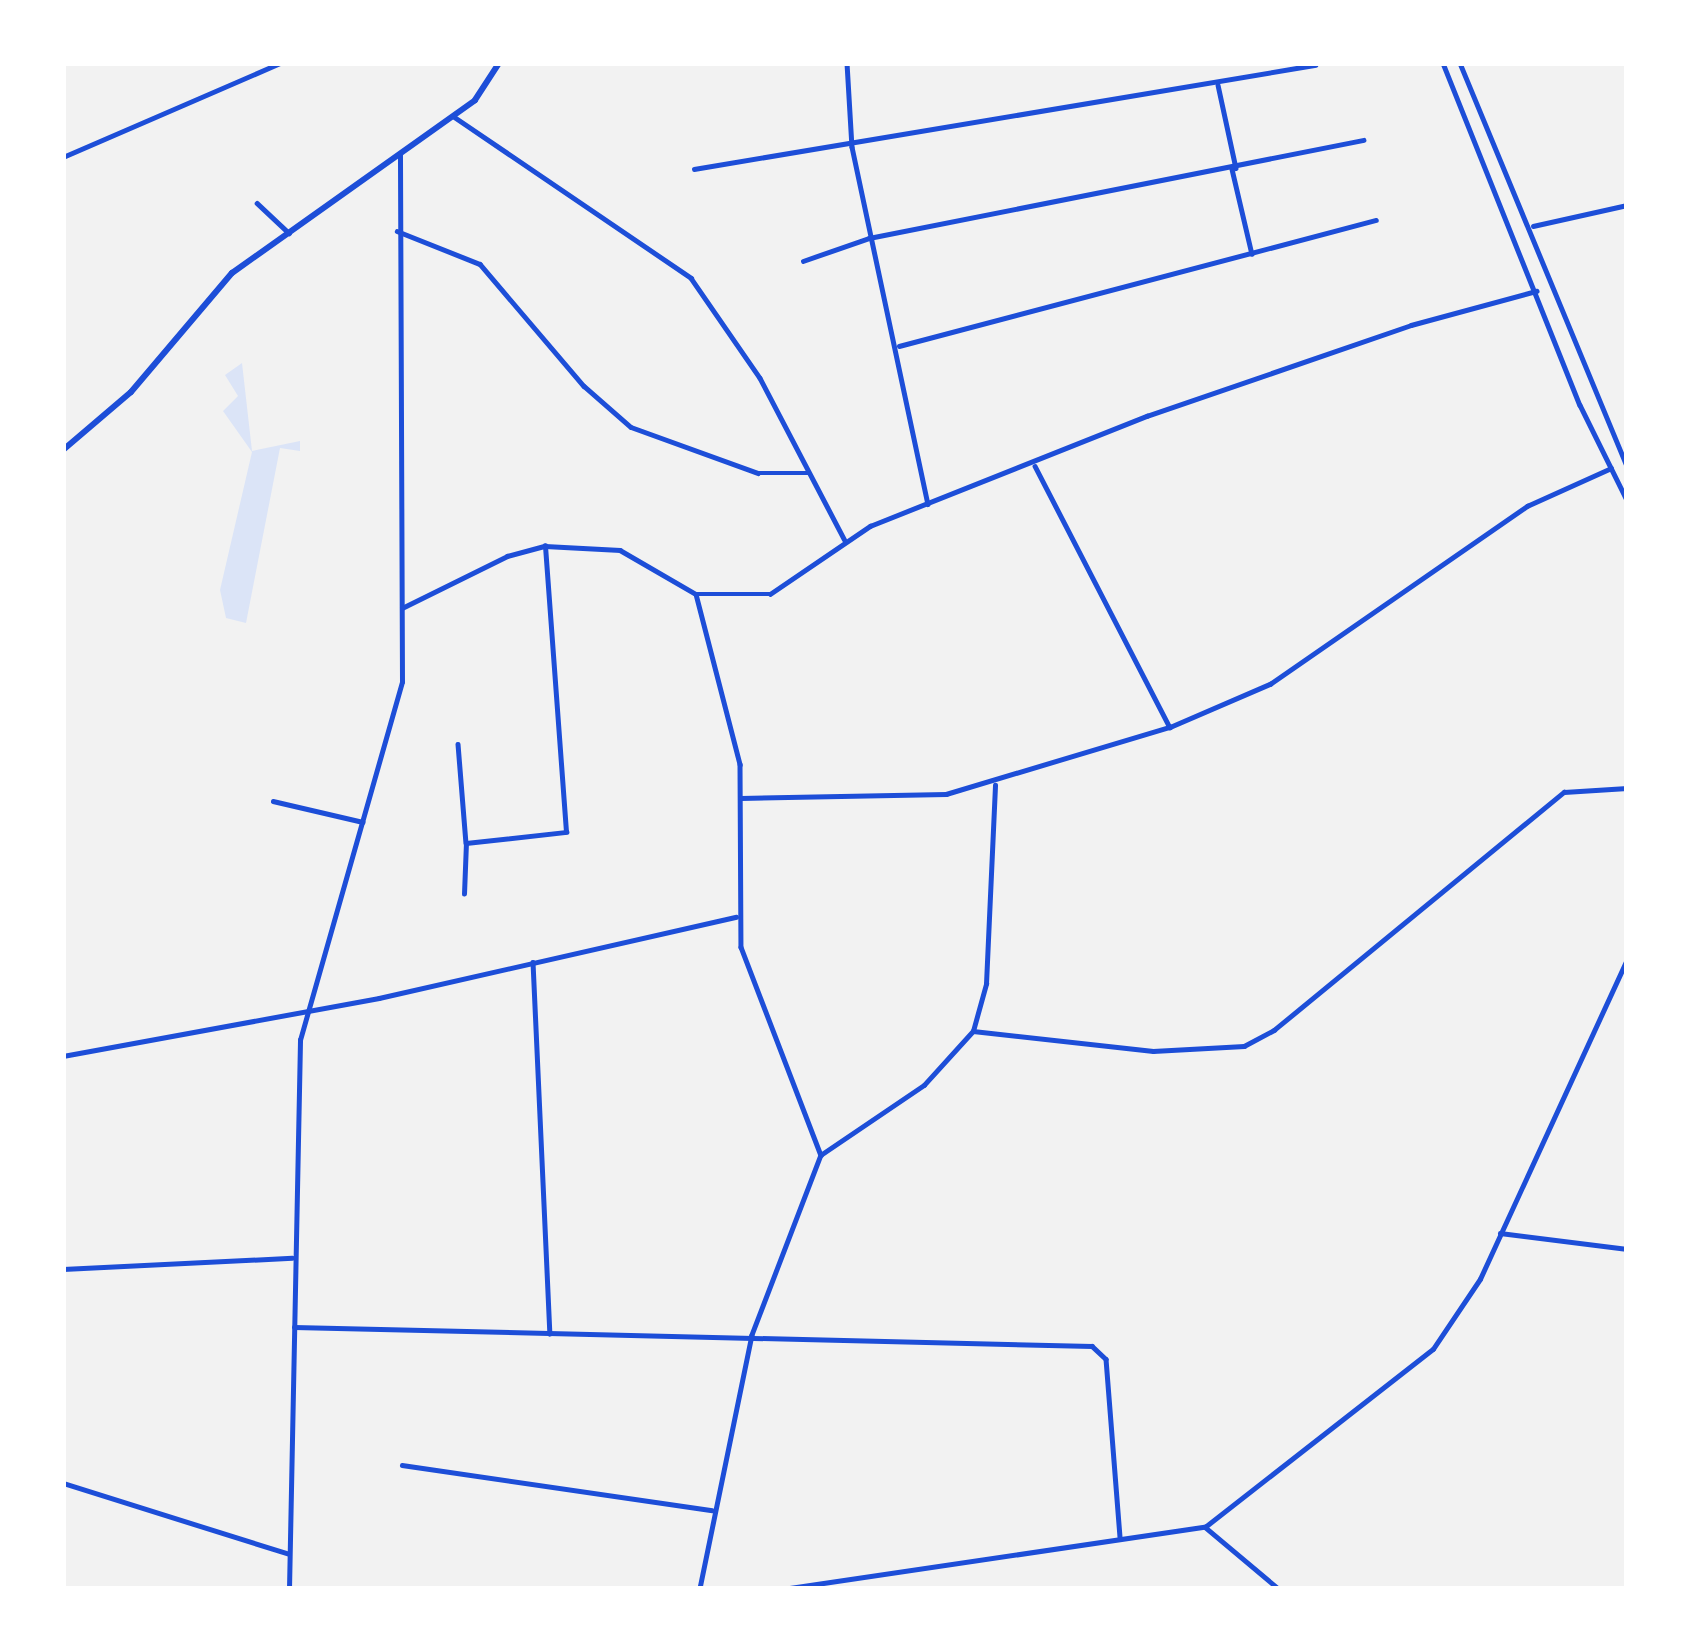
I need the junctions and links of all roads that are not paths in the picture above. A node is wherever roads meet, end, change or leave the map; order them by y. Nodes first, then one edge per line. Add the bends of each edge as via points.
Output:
1 (280, 63) edge
2 (499, 63) edge
3 (847, 63) edge
4 (1443, 63) edge
5 (1460, 63) edge
6 (1315, 65) edge
7 (1218, 84) junction
8 (453, 116) junction
9 (1363, 140) dead end
10 (852, 147) junction
11 (400, 154) junction
12 (63, 157) edge
13 (1234, 168) junction
14 (694, 169) dead end
15 (257, 203) dead end
16 (1627, 205) edge
17 (1376, 220) dead end
18 (1533, 226) junction
19 (397, 232) junction
20 (289, 233) junction
21 (869, 238) junction
22 (1252, 254) junction
23 (803, 261) dead end
24 (1536, 291) junction
25 (899, 346) junction
26 (63, 450) edge
27 (1034, 465) junction
28 (1627, 466) edge
29 (1611, 468) junction
30 (810, 473) junction
31 (1627, 500) edge
32 (928, 504) junction
33 (844, 539) junction
34 (545, 546) junction
35 (697, 594) junction
36 (401, 608) junction
37 (1170, 727) junction
38 (458, 744) dead end
39 (994, 785) junction
40 (1627, 788) edge
41 (741, 798) junction
42 (273, 801) dead end
43 (363, 822) junction
44 (466, 843) junction
45 (464, 895) dead end
46 (736, 917) junction
47 (1627, 959) edge
48 (533, 962) junction
49 (306, 1007) junction
50 (973, 1031) junction
51 (63, 1056) edge
52 (821, 1155) junction
53 (1500, 1233) junction
54 (1627, 1249) edge
55 (292, 1258) junction
56 (63, 1269) edge
57 (294, 1327) junction
58 (550, 1334) junction
59 (752, 1335) junction
60 (402, 1465) dead end
61 (63, 1484) edge
62 (712, 1510) junction
63 (1205, 1527) junction
64 (1120, 1536) junction
65 (288, 1553) junction
66 (289, 1589) edge
67 (700, 1589) edge
68 (783, 1589) edge
69 (1279, 1589) edge

1 - 12 street
2 - 8 main road via 475,100
3 - 10 street
4 - 24 street
5 - 18 street
6 - 7 street
7 - 10 street
7 - 13 street
8 - 11 main road
8 - 30 street via 691,278 760,378
9 - 13 street
10 - 14 street
10 - 21 street
11 - 19 street
11 - 20 main road
13 - 21 street
13 - 22 street
15 - 20 street
16 - 18 street
17 - 22 street
18 - 28 street via 1598,410
19 - 30 street via 480,264 584,386 631,427 758,473
19 - 36 street
20 - 26 main road via 220,285 131,392
21 - 23 street
21 - 25 street
22 - 25 street
24 - 27 street via 1310,358
24 - 29 street
25 - 32 street via 913,460
27 - 32 street
27 - 37 street
29 - 31 street
29 - 37 street via 1527,506 1270,684
30 - 33 street
32 - 33 street
33 - 35 street via 770,594
34 - 35 street via 620,550
34 - 36 street
34 - 44 street via 566,832
35 - 41 street via 735,730
36 - 43 street via 402,682
37 - 39 street
38 - 44 street
39 - 41 street via 890,800
39 - 50 street via 986,984
40 - 50 street via 1564,792 1274,1030 1244,1046 1153,1051
41 - 46 street
42 - 43 street
43 - 49 street
44 - 45 street
46 - 48 street
46 - 52 street
47 - 53 street
48 - 49 street
48 - 58 street
49 - 51 street
49 - 55 street
50 - 52 street via 942,1070
52 - 59 street
53 - 54 street
53 - 63 street via 1457,1317 1409,1373
55 - 56 street
55 - 57 street
57 - 58 street
57 - 65 street
58 - 59 street
59 - 62 street
59 - 64 street via 1092,1346 1106,1359
60 - 62 street
61 - 65 street
62 - 67 street
63 - 64 street
63 - 69 street
64 - 68 street
65 - 66 street

